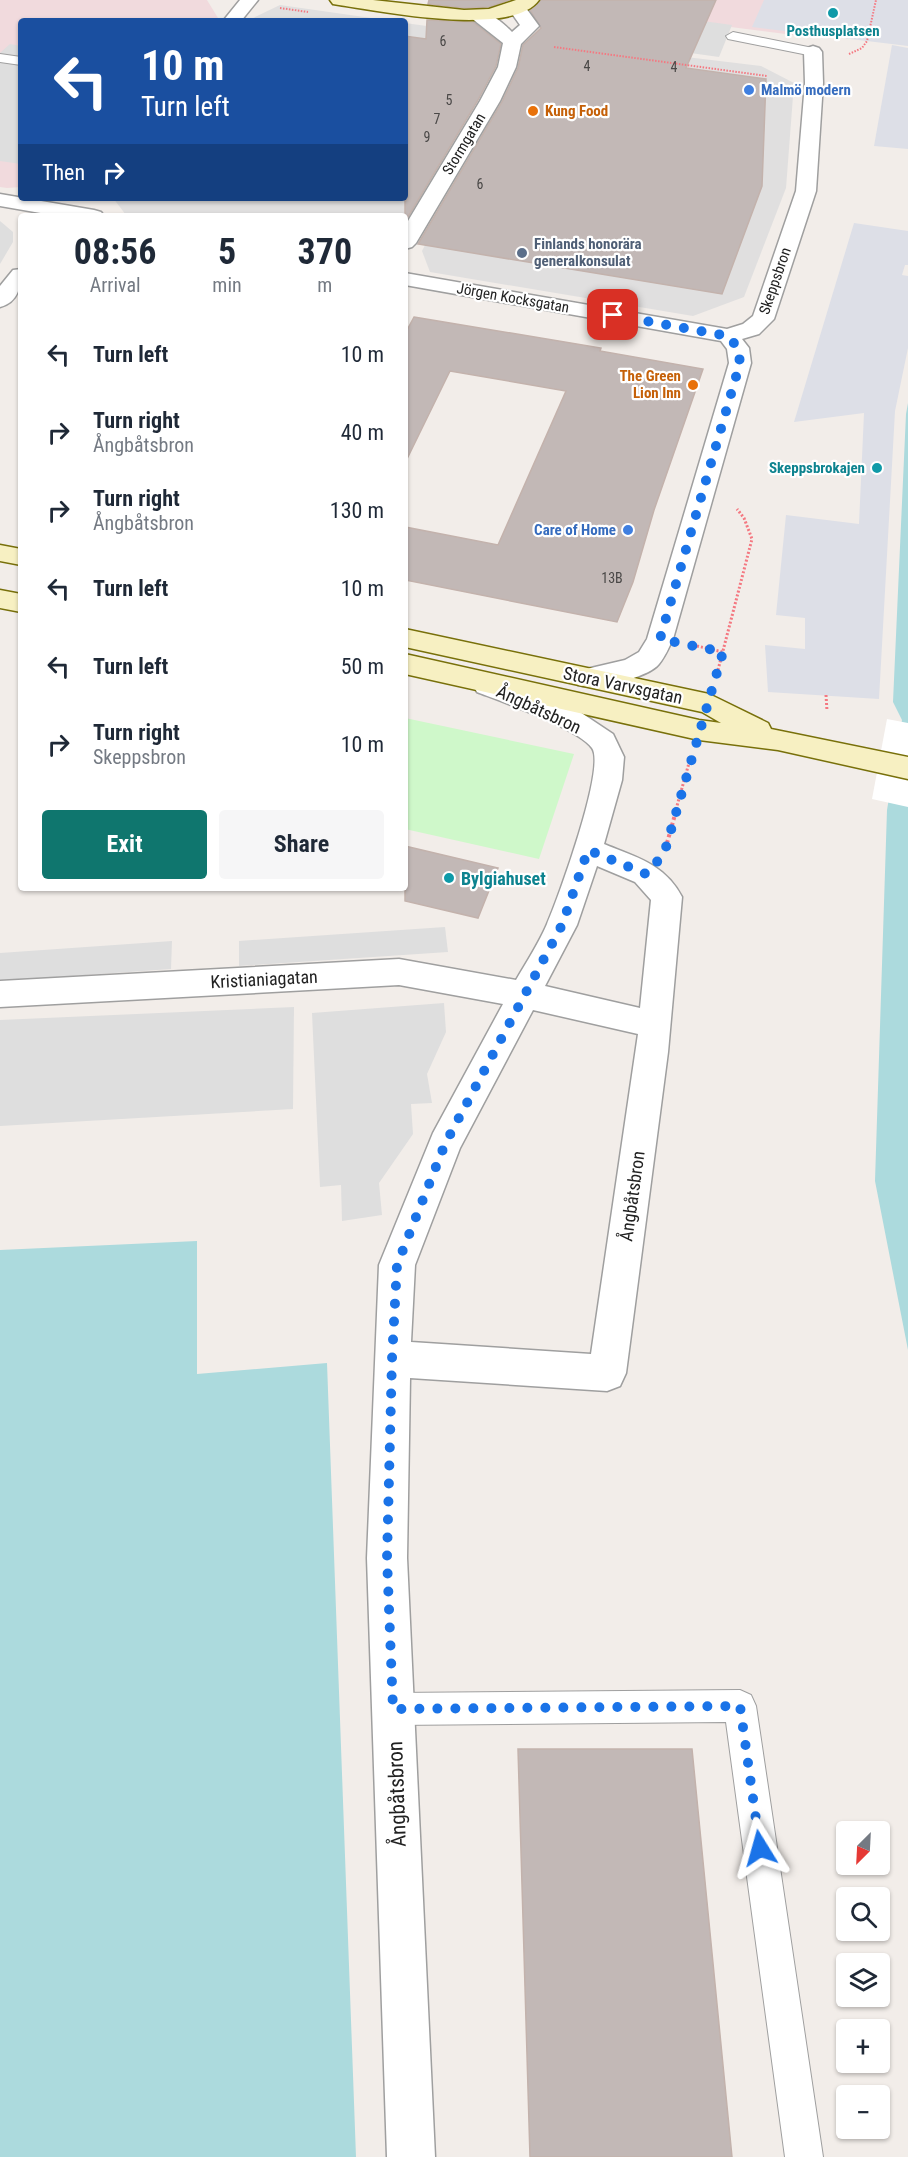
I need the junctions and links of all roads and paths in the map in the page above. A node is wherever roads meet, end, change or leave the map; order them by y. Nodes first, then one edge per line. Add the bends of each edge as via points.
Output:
1 (339, 0) edge
2 (876, 0) edge
3 (247, 2) edge
4 (524, 4) edge
5 (312, 13) dead end
6 (487, 16) junction
7 (234, 18) edge
8 (733, 36) dead end
9 (512, 42) junction
10 (813, 52) joint
11 (0, 58) edge
12 (18, 61) edge
13 (814, 83) junction
14 (0, 200) edge
15 (75, 209) edge
16 (408, 238) edge
17 (18, 279) edge
18 (408, 280) edge
19 (0, 300) edge
20 (728, 336) junction
21 (737, 509) dead end
22 (0, 553) edge
23 (18, 556) edge
24 (0, 599) edge
25 (18, 602) edge
26 (408, 639) edge
27 (660, 639) junction
28 (723, 652) junction
29 (408, 665) edge
30 (469, 677) junction
31 (588, 678) junction
32 (826, 695) dead end
33 (708, 704) junction
34 (827, 711) dead end
35 (699, 730) junction
36 (778, 740) junction
37 (908, 768) edge
38 (588, 850) junction
39 (646, 874) junction
40 (0, 994) edge
41 (527, 995) junction
42 (655, 1025) junction
43 (392, 1359) junction
44 (393, 1709) junction
45 (411, 2157) edge
46 (804, 2157) edge

1 - 6 street
2 - 13 path via 862,48 829,64 823,71 823,84
3 - 5 path
3 - 7 street
4 - 6 street
4 - 9 street, Stormgatan via 530,26
6 - 9 street
8 - 10 lane
9 - 13 path
9 - 16 street, Stormgatan via 507,67 490,101
10 - 13 street, Skeppsbron
11 - 12 lane
13 - 20 street, Skeppsbron via 806,191 763,319 751,329
14 - 15 street
17 - 19 street
18 - 20 street, Jörgen Kocksgatan
20 - 27 street via 738,348 740,363
21 - 28 path via 752,539
22 - 23 street
24 - 25 street
26 - 31 street, Stora Varvsgatan
27 - 28 path
27 - 31 street via 649,659 633,668
28 - 33 path
29 - 30 street, Stora Varvsgatan
30 - 35 street, Stora Varvsgatan
30 - 38 street, Ångbåtsbron via 570,719 603,741 610,757 608,780
31 - 33 street, Stora Varvsgatan
32 - 34 path
33 - 36 street, Stora Varvsgatan
35 - 36 street, Stora Varvsgatan
35 - 39 path via 664,854
36 - 37 street
38 - 39 street, Ångbåtsbron
38 - 41 street, Ångbåtsbron via 562,925
39 - 42 street, Ångbåtsbron via 667,897
40 - 41 street, Kristianiagatan via 399,972
41 - 42 street, Kristianiagatan
41 - 43 street, Ångbåtsbron via 445,1144 397,1265
42 - 43 street, Ångbåtsbron via 607,1373
43 - 44 street, Ångbåtsbron via 387,1558
44 - 45 street, Ångbåtsbron
44 - 46 lane via 740,1706

